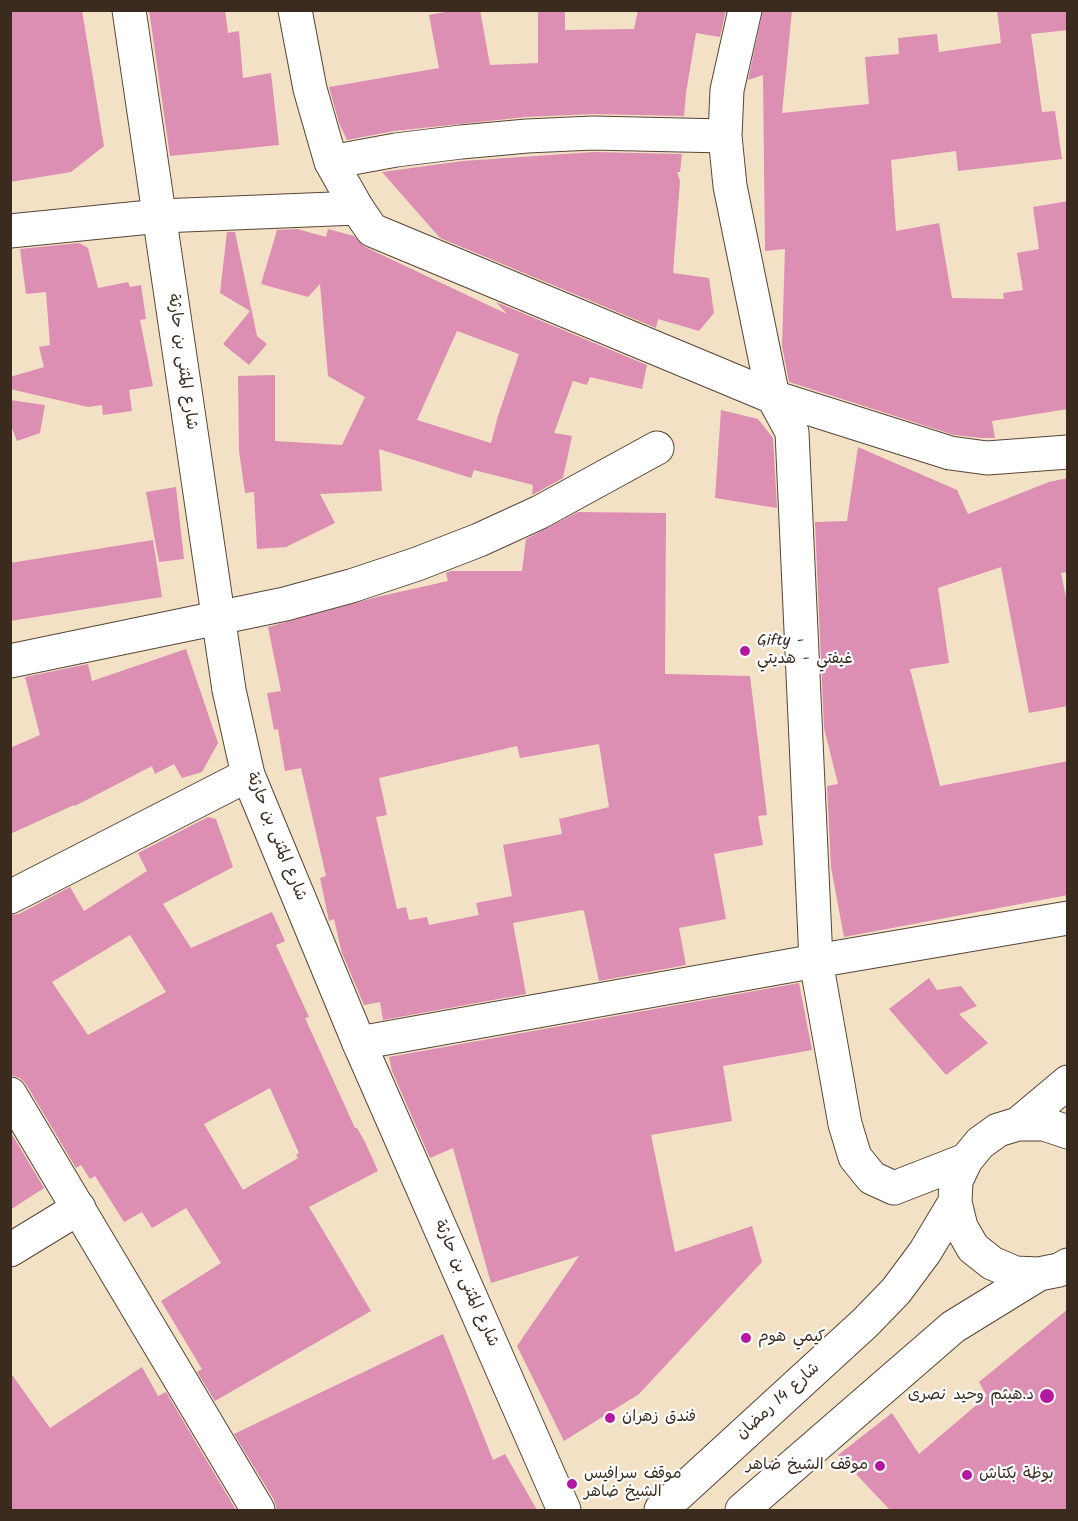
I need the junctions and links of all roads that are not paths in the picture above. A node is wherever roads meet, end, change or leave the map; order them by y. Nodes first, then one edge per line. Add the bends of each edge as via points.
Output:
1 (129, 10) edge
2 (295, 10) edge
3 (745, 10) edge
4 (725, 136) junction
5 (331, 162) junction
6 (357, 208) junction
7 (160, 216) junction
8 (10, 231) edge
9 (773, 397) junction
10 (657, 448) dead end
11 (1068, 452) edge
12 (218, 619) junction
13 (10, 661) edge
14 (248, 775) junction
15 (10, 897) edge
16 (1068, 918) edge
17 (816, 960) junction
18 (359, 1043) junction
19 (1068, 1082) edge
20 (10, 1094) edge
21 (1018, 1124) junction
22 (1068, 1132) edge
23 (966, 1160) junction
24 (956, 1202) junction
25 (79, 1209) junction
26 (10, 1250) edge
27 (1053, 1270) edge
28 (258, 1510) edge
29 (564, 1510) edge
30 (661, 1510) edge
31 (742, 1510) edge

1 - 7 street, شارع المثنى بن حارثة
2 - 5 street via 310,89
3 - 4 street via 727,90
4 - 5 street via 527,136 450,143
4 - 9 street via 730,186
5 - 6 street
6 - 7 street
6 - 9 street via 372,230
7 - 8 street
7 - 12 street, شارع المثنى بن حارثة
9 - 11 street via 950,453 987,458
9 - 17 street via 792,432
10 - 12 street via 540,512 479,540 351,586
12 - 13 street
12 - 14 street, شارع المثنى بن حارثة
14 - 15 street
14 - 18 street, شارع المثنى بن حارثة
16 - 17 street
17 - 18 street
17 - 23 street via 845,1125 855,1157 872,1178 894,1188
18 - 29 street, شارع المثنى بن حارثة
19 - 21 street
20 - 25 street
21 - 22 street via 1044,1124
21 - 23 street via 998,1130
23 - 24 street via 956,1181
24 - 27 street via 961,1227 973,1248 992,1263 1015,1273
24 - 30 street, شارع 14 رمضان via 896,1292
25 - 26 street
25 - 28 street
27 - 31 street via 953,1328

